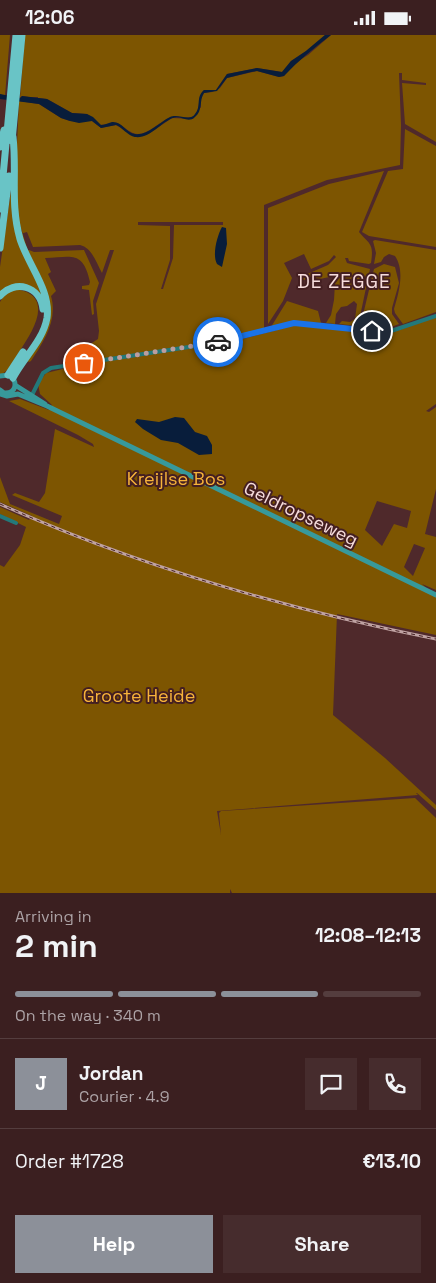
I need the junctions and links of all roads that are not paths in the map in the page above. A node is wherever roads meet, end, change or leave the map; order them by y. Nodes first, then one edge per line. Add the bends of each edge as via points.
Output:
1 (16, 35) edge
2 (22, 35) edge
3 (14, 99) junction
4 (13, 137) junction
5 (0, 147) edge
6 (0, 209) edge
7 (0, 248) edge
8 (0, 297) edge
9 (436, 316) edge
10 (8, 380) edge
11 (1, 393) edge
12 (31, 397) junction
13 (0, 516) edge
14 (16, 523) dead end
15 (436, 595) edge

1 - 3 highway
2 - 3 highway
3 - 4 highway
3 - 5 highway
3 - 6 highway
4 - 7 highway
4 - 10 highway via 16,221 21,243 43,291 47,308 41,333
8 - 10 highway via 12,287 25,287 38,294 43,305 38,330
9 - 12 street via 384,332 290,324 202,345 57,367 44,372
10 - 11 main road via 7,396
10 - 12 main road
10 - 12 main road
12 - 15 main road, Geldropseweg
13 - 14 street

